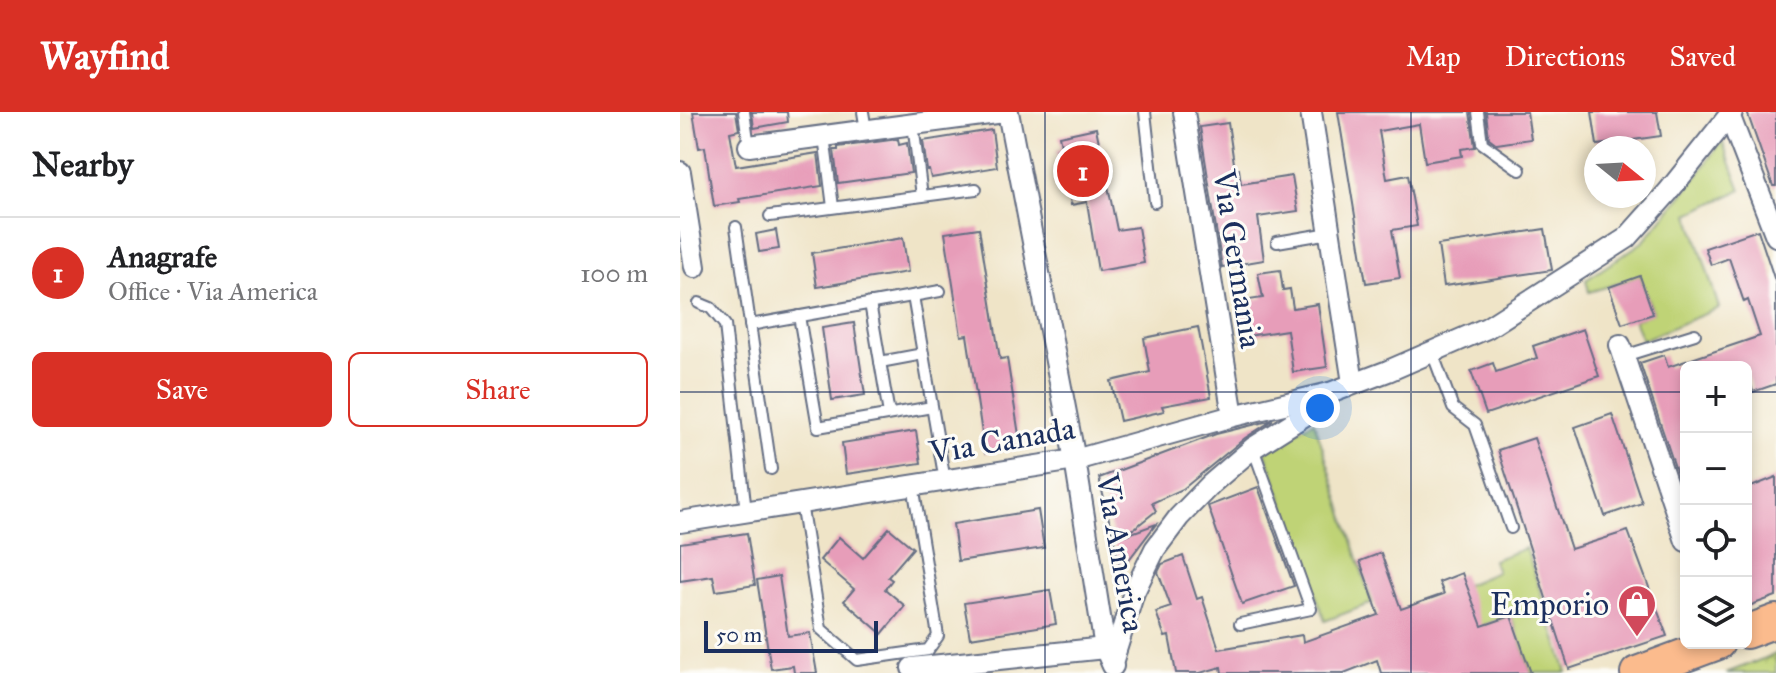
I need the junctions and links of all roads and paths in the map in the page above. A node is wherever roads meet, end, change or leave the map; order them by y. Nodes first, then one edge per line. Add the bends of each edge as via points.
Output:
1 (744, 112) edge
2 (1006, 112) edge
3 (1145, 112) edge
4 (1184, 112) edge
5 (1311, 112) edge
6 (1478, 112) edge
7 (1731, 114) edge
8 (875, 120) edge
9 (913, 124) junction
10 (824, 136) junction
11 (749, 146) joint
12 (1520, 170) dead end
13 (680, 172) edge
14 (976, 189) dead end
15 (922, 196) junction
16 (1769, 196) edge
17 (682, 202) edge
18 (1155, 202) dead end
19 (833, 207) junction
20 (770, 216) dead end
21 (736, 227) dead end
22 (1330, 233) junction
23 (1776, 236) edge
24 (1277, 242) dead end
25 (695, 267) dead end
26 (940, 291) dead end
27 (913, 296) junction
28 (699, 303) dead end
29 (870, 303) junction
30 (799, 316) junction
31 (750, 325) junction
32 (1695, 334) dead end
33 (1622, 350) joint
34 (1432, 352) junction
35 (923, 354) junction
36 (880, 362) junction
37 (1353, 383) junction
38 (1330, 393) junction
39 (932, 407) junction
40 (889, 414) junction
41 (1233, 416) junction
42 (1253, 448) junction
43 (1075, 460) junction
44 (771, 469) dead end
45 (945, 481) junction
46 (913, 485) junction
47 (801, 503) junction
48 (746, 512) junction
49 (680, 522) edge
50 (1680, 523) edge
51 (1511, 528) dead end
52 (1776, 621) edge
53 (1240, 624) dead end
54 (1752, 630) edge
55 (1702, 649) edge
56 (1111, 661) edge
57 (913, 670) edge
58 (1637, 673) edge

1 - 11 lane
2 - 9 street
2 - 43 street, Via America
3 - 18 lane
4 - 41 street, Via Germania
5 - 22 street
6 - 12 lane via 1482,143
7 - 16 street
7 - 34 street via 1627,238 1487,328
8 - 9 street
8 - 10 street
9 - 15 lane
10 - 11 street
10 - 19 lane
13 - 17 street
14 - 15 lane
15 - 19 lane
16 - 23 street
17 - 25 street
19 - 20 lane
21 - 31 lane
22 - 24 lane
22 - 37 street
26 - 27 lane
27 - 29 lane
27 - 35 lane
28 - 48 lane via 725,325
29 - 30 lane
29 - 36 lane
30 - 31 lane
30 - 40 lane via 818,427
31 - 44 lane
32 - 33 lane
33 - 50 street
34 - 37 street
34 - 51 lane via 1453,408 1475,425
35 - 36 lane
35 - 39 lane
36 - 40 lane
37 - 38 street
38 - 41 street, Via Canada
38 - 42 street
39 - 40 lane
39 - 45 lane
41 - 43 street, Via Canada
42 - 53 lane via 1311,609
42 - 56 street via 1211,484 1155,549
43 - 45 street, Via Canada
43 - 56 street, Via America
45 - 46 street, Via Canada
46 - 47 street, Via Canada
46 - 47 lane via 938,636 928,650 857,660 821,629
47 - 48 street, Via Canada
48 - 49 street, Via Canada
52 - 54 main road
55 - 58 main road
56 - 57 street

